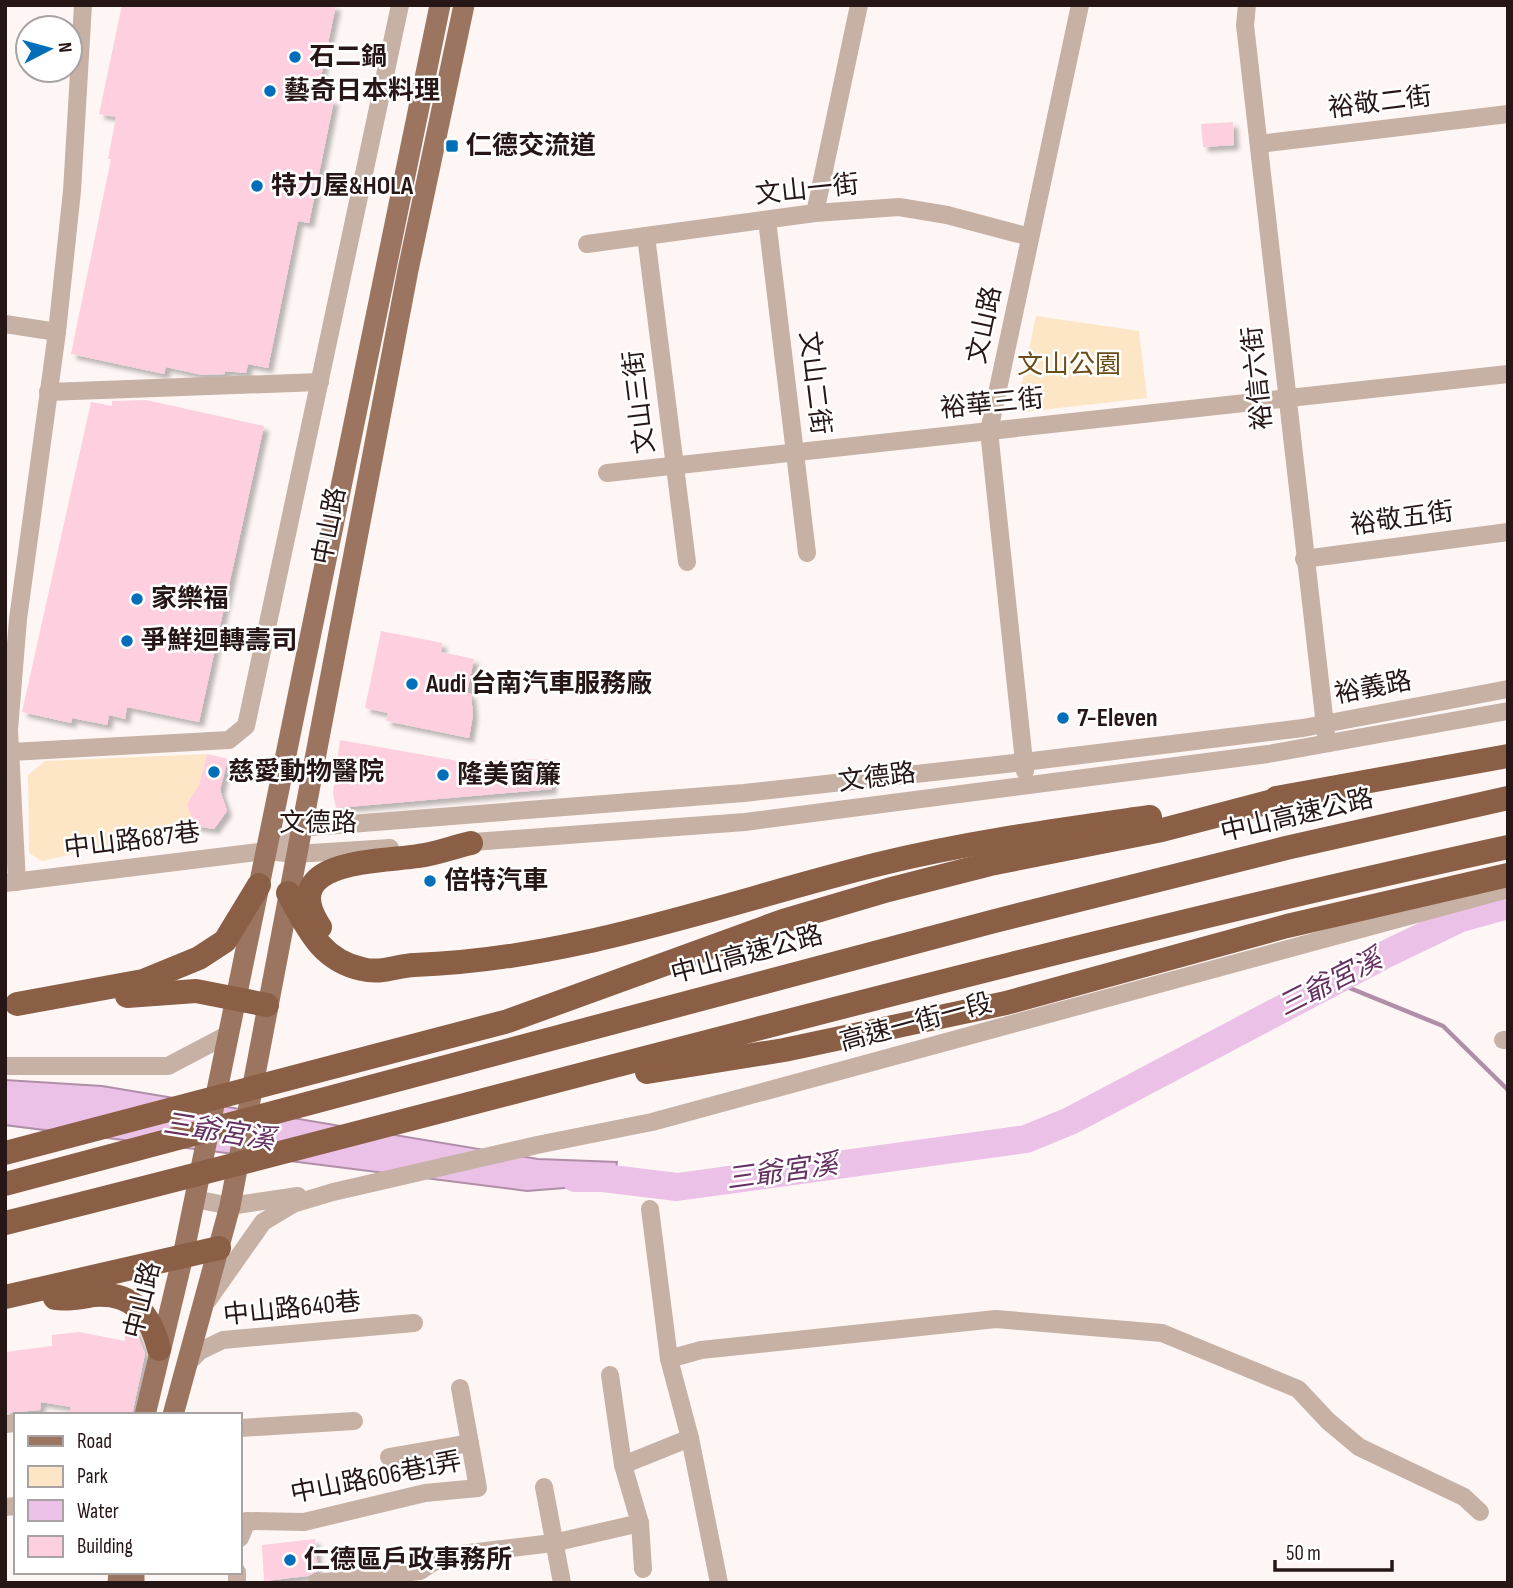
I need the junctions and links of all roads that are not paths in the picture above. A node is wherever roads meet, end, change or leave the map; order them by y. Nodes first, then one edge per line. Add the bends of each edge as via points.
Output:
1 (83, 5) edge
2 (400, 5) edge
3 (440, 5) edge
4 (464, 5) edge
5 (859, 5) edge
6 (1080, 5) edge
7 (1247, 5) edge
8 (1508, 114) edge
9 (1259, 144) junction
10 (815, 213) junction
11 (767, 220) junction
12 (646, 236) junction
13 (1030, 237) junction
14 (587, 244) dead end
15 (5, 324) edge
16 (57, 332) junction
17 (1508, 374) edge
18 (320, 382) junction
19 (48, 392) junction
20 (1286, 398) junction
21 (989, 431) junction
22 (796, 452) junction
23 (674, 465) junction
24 (607, 473) dead end
25 (1508, 532) edge
26 (807, 553) dead end
27 (1304, 559) junction
28 (687, 562) dead end
29 (1508, 689) edge
30 (1508, 711) edge
31 (1325, 724) junction
32 (1247, 736) joint
33 (1328, 744) junction
34 (11, 752) junction
35 (1268, 754) joint
36 (1508, 756) edge
37 (1024, 762) junction
38 (1027, 785) junction
39 (1292, 796) junction
40 (1508, 798) edge
41 (299, 828) junction
42 (471, 843) junction
43 (1508, 847) edge
44 (266, 851) junction
45 (296, 855) junction
46 (1508, 875) edge
47 (11, 883) edge
48 (259, 885) junction
49 (1508, 889) edge
50 (288, 893) junction
51 (402, 966) junction
52 (235, 998) junction
53 (267, 1005) junction
54 (11, 1007) edge
55 (227, 1035) junction
56 (5, 1066) edge
57 (488, 1097) junction
58 (11, 1152) edge
59 (15, 1182) edge
60 (197, 1191) junction
61 (333, 1192) junction
62 (230, 1206) junction
63 (650, 1209) dead end
64 (5, 1223) edge
65 (219, 1248) junction
66 (183, 1256) junction
67 (31, 1293) junction
68 (5, 1297) edge
69 (202, 1312) junction
70 (414, 1323) dead end
71 (159, 1349) junction
72 (668, 1359) junction
73 (185, 1367) junction
74 (610, 1375) dead end
75 (460, 1388) dead end
76 (145, 1413) edge
77 (174, 1413) edge
78 (354, 1421) dead end
79 (242, 1428) edge
80 (690, 1438) junction
81 (470, 1443) junction
82 (389, 1457) dead end
83 (623, 1465) junction
84 (544, 1486) dead end
85 (1480, 1512) dead end
86 (640, 1523) junction
87 (242, 1533) edge
88 (553, 1543) junction
89 (643, 1569) dead end
90 (317, 1583) edge
91 (562, 1583) edge
92 (719, 1583) edge

1 - 16 street via 72,191
2 - 18 street
3 - 44 main road, 中山路
4 - 41 main road, 中山路
5 - 10 street
6 - 13 street, 文山路
7 - 9 street, 裕信六街 via 1245,25
8 - 9 street, 裕敬二街
9 - 20 street, 裕信六街
10 - 11 street, 文山一街
10 - 13 street, 文山一街 via 899,207
11 - 12 street, 文山一街
11 - 22 street, 文山二街
12 - 14 street, 文山一街
12 - 23 street, 文山三街
13 - 21 street, 文山路
15 - 16 street
16 - 19 street
17 - 20 street, 裕華三街
18 - 19 street
18 - 34 street via 246,726 229,740
19 - 34 street via 18,620
20 - 21 street, 裕華三街
20 - 27 street, 裕信六街
21 - 22 street, 裕華三街
21 - 37 street, 文山路
22 - 23 street, 裕華三街
22 - 26 street, 文山二街
23 - 24 street, 裕華三街
23 - 28 street, 文山三街
25 - 27 street, 裕敬五街
27 - 31 street, 裕信六街
29 - 31 street, 裕義路
30 - 33 street, 裕義路
31 - 32 street, 裕義路
31 - 33 street, 裕信六街
32 - 37 street, 文德路
33 - 35 street, 裕義路
34 - 47 street
35 - 38 street, 文德路
36 - 39 highway
37 - 38 street, 文山路
37 - 41 street, 文德路 via 744,793
38 - 42 street, 文德路 via 745,821
39 - 51 highway via 961,845 592,939 463,963
39 - 58 highway via 1163,830 990,864 888,890 783,920 508,1021
40 - 59 highway, 中山高速公路 via 991,922
41 - 44 street, 文德路
41 - 45 main road, 中山路
42 - 45 street, 文德路
42 - 51 highway via 421,856 336,867 323,874 312,889 310,902 316,922 336,946 357,958
43 - 57 highway via 1300,892
44 - 45 street, 文德路
44 - 47 street, 中山路687巷
44 - 48 main road, 中山路
45 - 50 main road, 中山路
46 - 57 highway via 1287,926 1006,1003 784,1050
48 - 52 main road, 中山路
48 - 54 highway via 225,941 199,958 143,981
49 - 61 street, 高速一街一段 via 652,1122
50 - 51 highway via 309,933 329,954 364,970
50 - 53 main road, 中山路
52 - 53 highway
52 - 54 highway via 196,991
52 - 55 main road, 中山路
53 - 62 main road, 中山路
55 - 56 street via 168,1066
55 - 60 main road, 中山路
57 - 64 highway
60 - 62 street, 高速一街一段
60 - 66 main road, 中山路
61 - 62 street, 高速一街一段
61 - 69 street, 高速一街一段 via 293,1204 263,1222
62 - 65 main road
63 - 72 street
65 - 66 highway
65 - 69 main road
66 - 67 highway
66 - 71 main road, 中山路
67 - 68 highway
67 - 71 highway via 64,1300 108,1295 129,1300 149,1317
69 - 73 main road
70 - 73 street, 中山路640巷 via 223,1340 200,1351
71 - 76 main road, 中山路
72 - 80 street
72 - 85 street via 701,1350 996,1319 1162,1333 1298,1389 1359,1447 1464,1497
73 - 77 main road
74 - 83 street
75 - 81 street, 中山路606巷1弄
78 - 79 street
80 - 83 street
80 - 92 street
81 - 82 street
81 - 87 street, 中山路606巷1弄 via 478,1488 425,1493 304,1522 247,1521
83 - 86 street
84 - 88 street
86 - 88 street
86 - 89 street
88 - 90 street via 443,1556 420,1571
88 - 91 street

